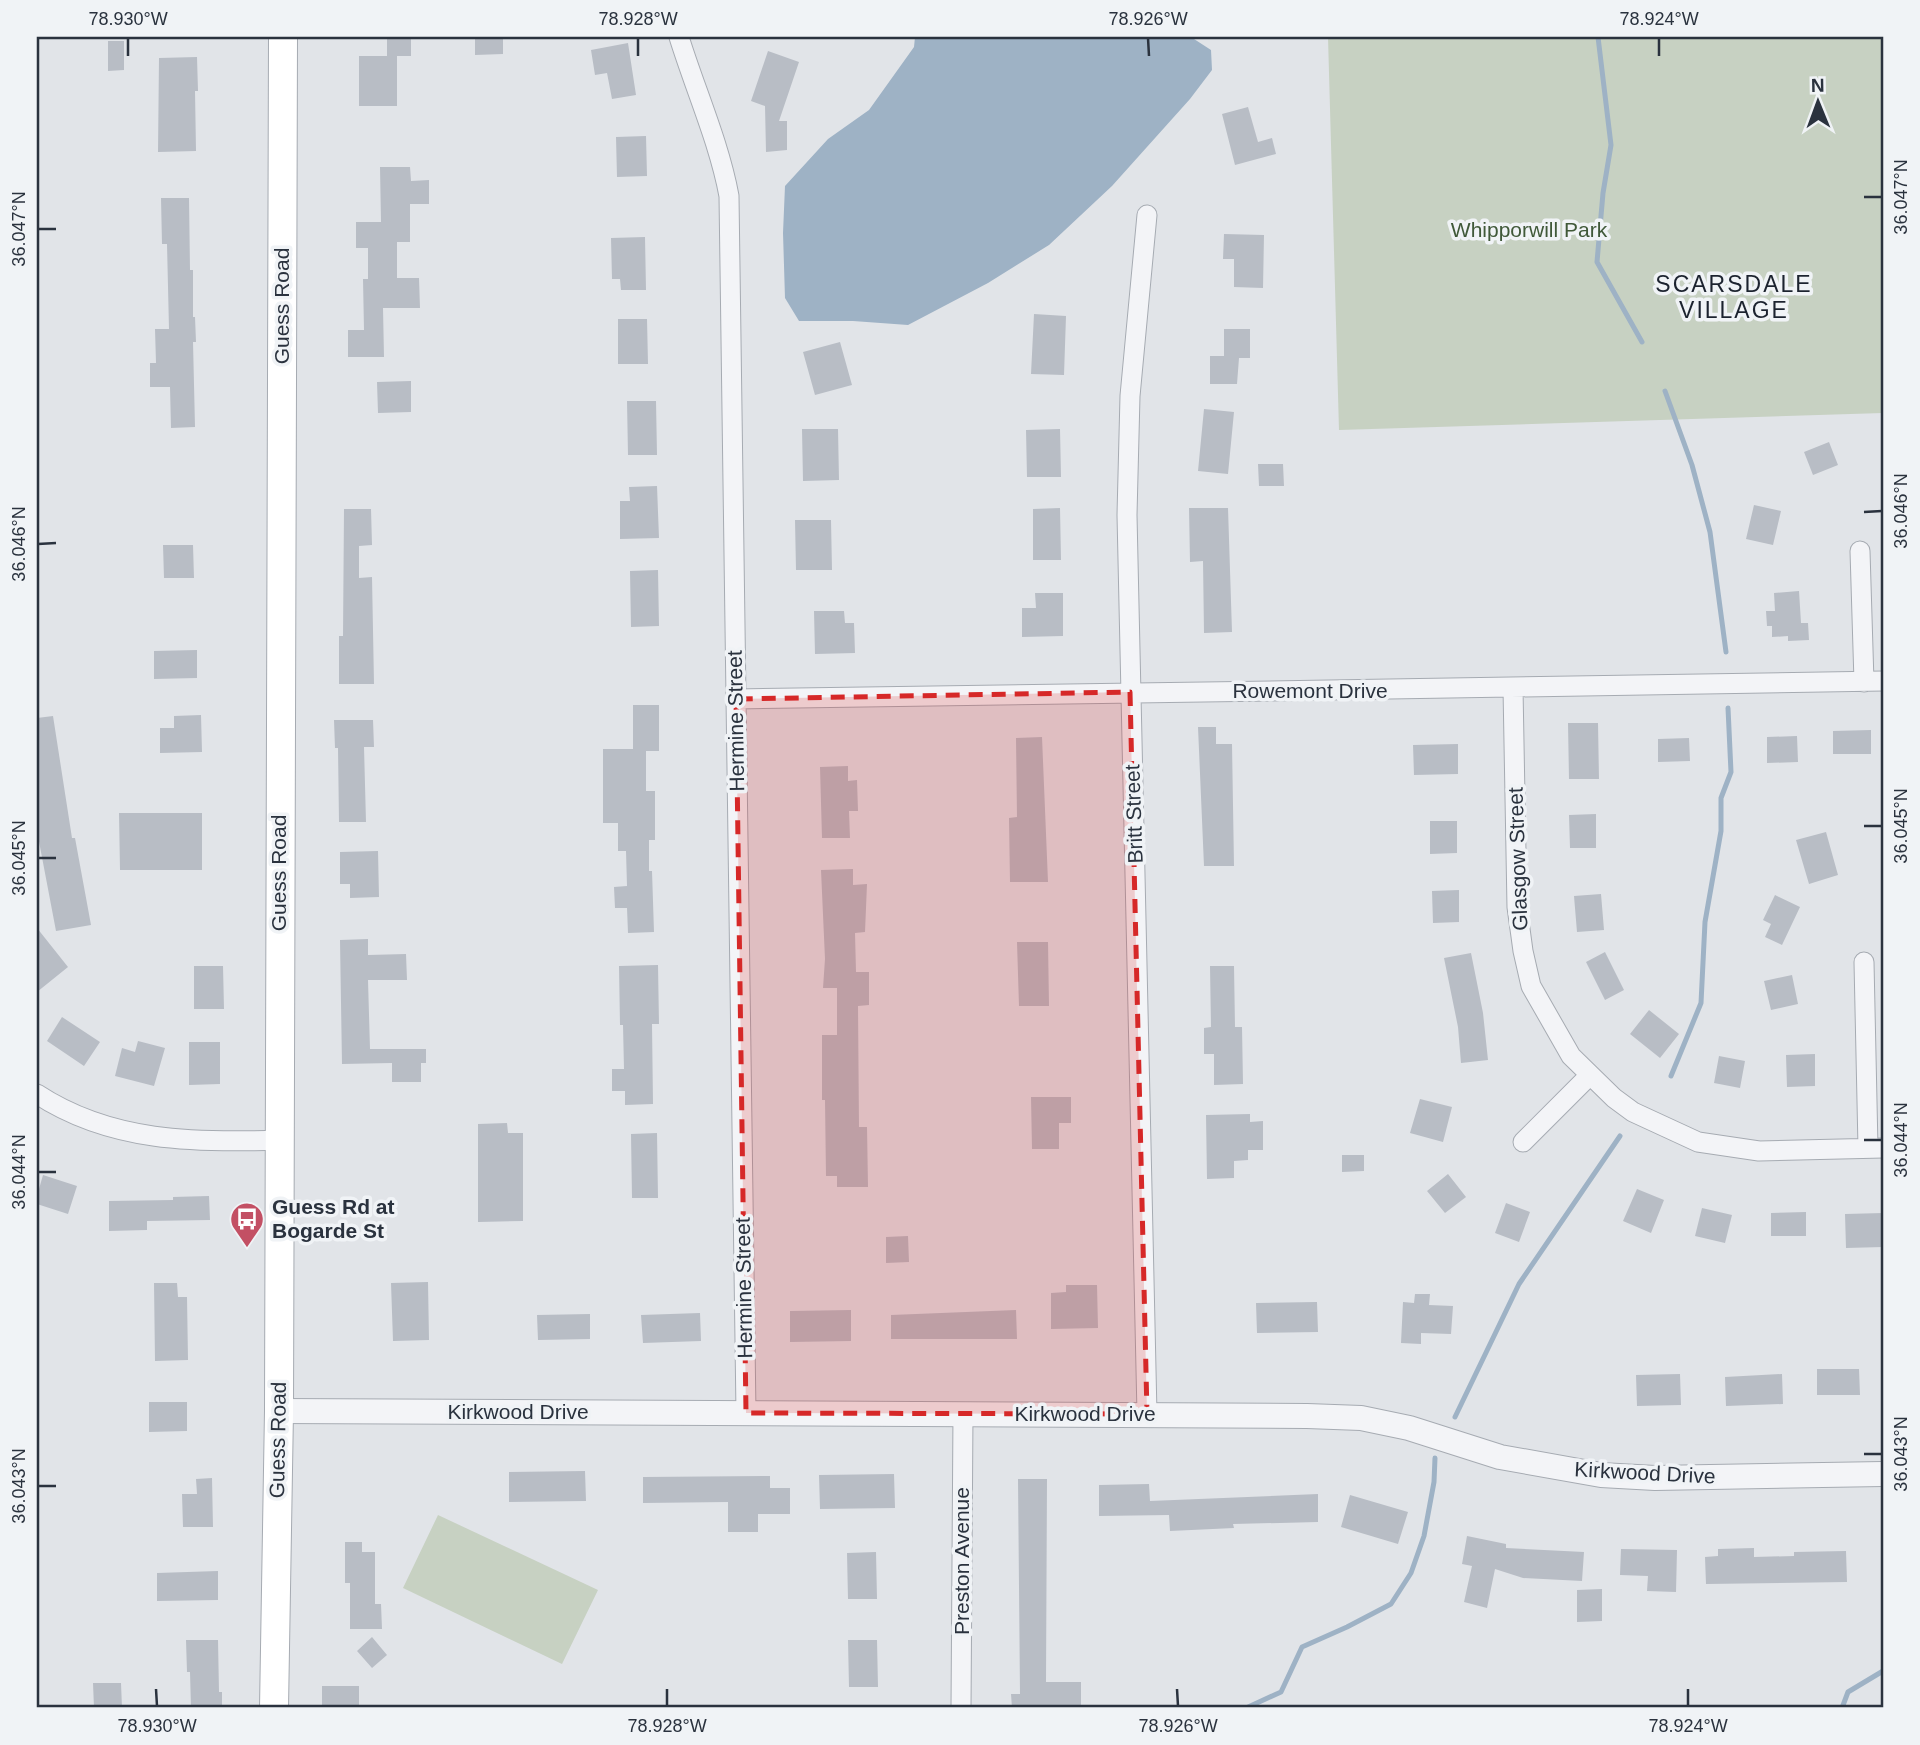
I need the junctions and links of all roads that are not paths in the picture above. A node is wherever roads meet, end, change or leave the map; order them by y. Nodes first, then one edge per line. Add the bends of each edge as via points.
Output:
1 (283, 37) edge
2 (680, 37) edge
3 (1147, 215) dead end
4 (1860, 551) dead end
5 (1874, 682) edge
6 (1513, 688) junction
7 (1130, 692) junction
8 (736, 699) junction
9 (1864, 962) dead end
10 (1589, 1076) junction
11 (37, 1094) edge
12 (279, 1140) junction
13 (1523, 1142) dead end
14 (1875, 1148) edge
15 (279, 1411) junction
16 (746, 1413) junction
17 (963, 1413) junction
18 (1147, 1414) junction
19 (1883, 1474) edge
20 (274, 1708) edge
21 (961, 1708) edge

1 - 12 main road, Guess Road
2 - 8 street, Hermine Street via 729,196
3 - 7 street, Britt Street via 1130,396
4 - 5 street
5 - 6 street, Rowemont Drive
6 - 7 street, Rowemont Drive
6 - 10 street, Glasgow Street via 1517,907 1523,951 1531,986 1562,1044
7 - 8 street, Rowemont Drive
7 - 18 street, Britt Street
8 - 16 street, Hermine Street
9 - 14 street
10 - 13 street
10 - 14 street, Glasgow Street via 1633,1112 1698,1142 1759,1152
11 - 12 street via 99,1124 134,1134 205,1141
12 - 15 main road, Guess Road
15 - 16 street, Kirkwood Drive
15 - 20 main road, Guess Road
16 - 17 street, Kirkwood Drive
17 - 18 street, Kirkwood Drive
17 - 21 street, Preston Avenue
18 - 19 street, Kirkwood Drive via 1361,1418 1500,1457 1601,1475

